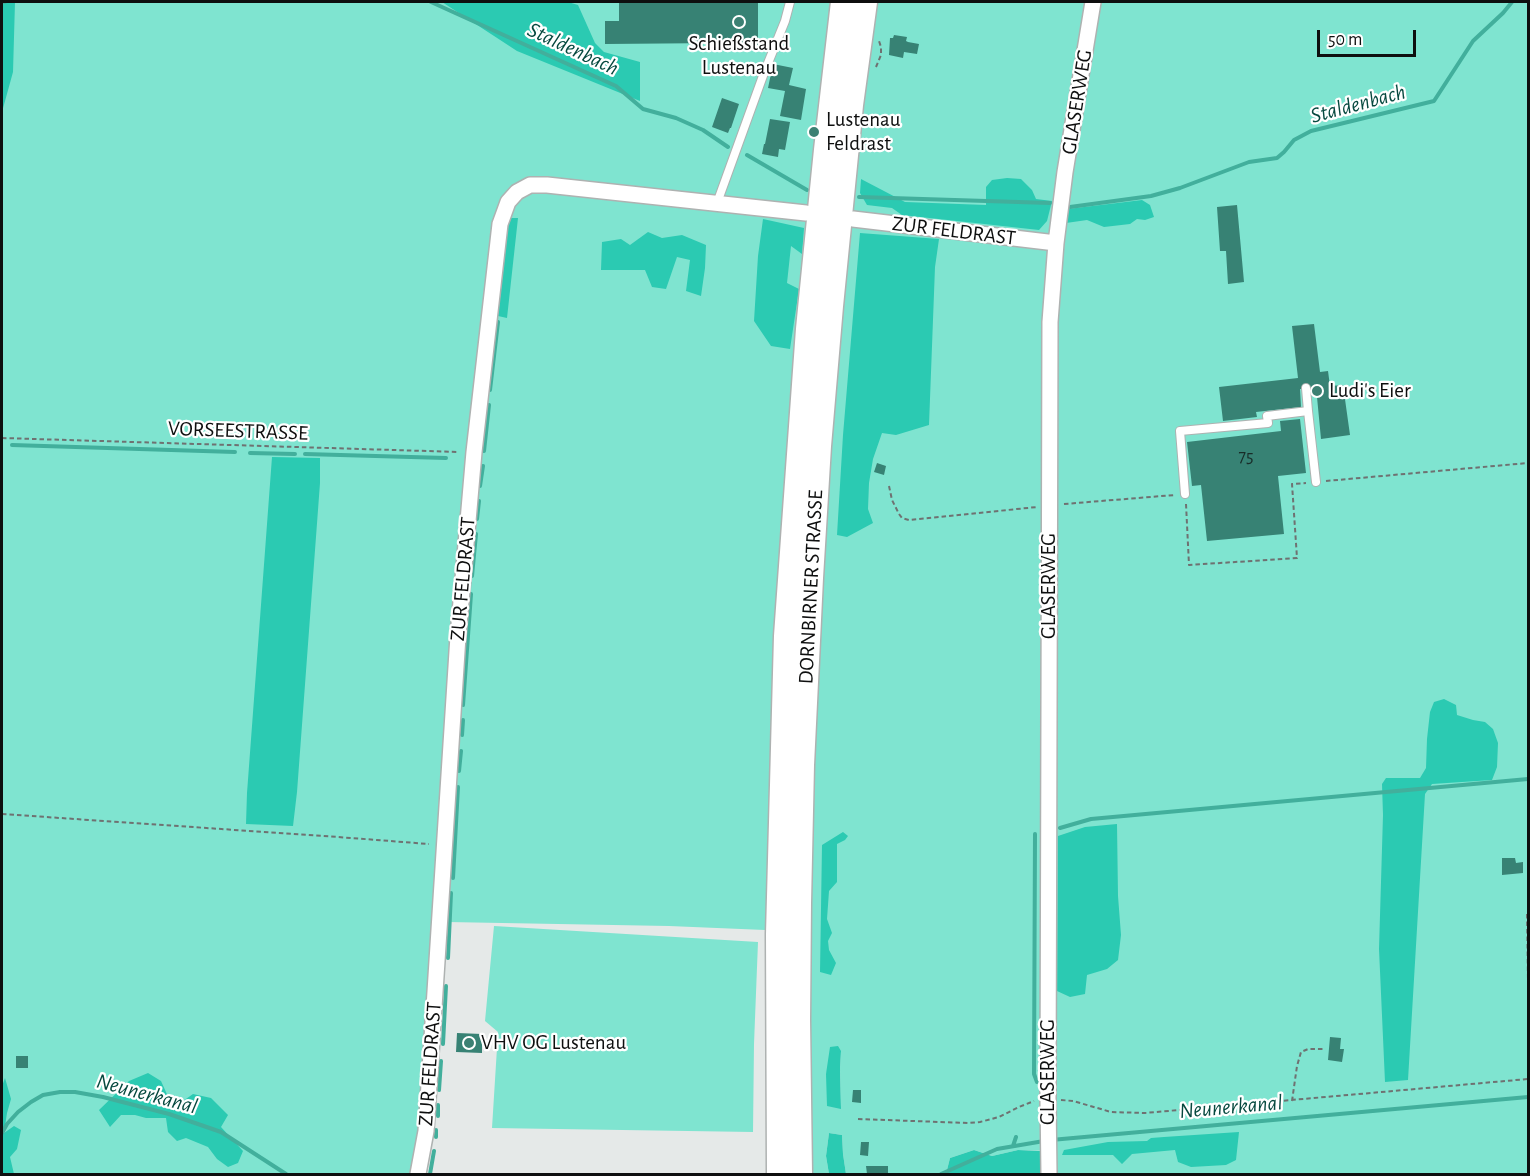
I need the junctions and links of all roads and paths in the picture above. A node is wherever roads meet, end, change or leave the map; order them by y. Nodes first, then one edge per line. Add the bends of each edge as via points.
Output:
1 (790, 2) edge
2 (843, 2) edge
3 (865, 2) edge
4 (1093, 2) edge
5 (717, 203) junction
6 (806, 213) dead end
7 (853, 219) dead end
8 (1056, 243) junction
9 (1306, 388) dead end
10 (1308, 411) junction
11 (2, 438) edge
12 (474, 452) junction
13 (1528, 463) edge
14 (1316, 482) junction
15 (889, 486) dead end
16 (1185, 494) junction
17 (1050, 505) junction
18 (2, 814) edge
19 (444, 846) junction
20 (1527, 914) dead end
21 (1528, 980) edge
22 (1325, 1049) dead end
23 (1528, 1079) edge
24 (1048, 1099) junction
25 (1292, 1101) junction
26 (858, 1119) dead end
27 (418, 1174) edge
28 (779, 1174) edge
29 (800, 1174) edge
30 (1049, 1174) edge

1 - 5 lane
2 - 28 main road, DORNBIRNER STRASSE via 816,236 786,636 778,934
3 - 29 main road, DORNBIRNER STRASSE via 832,295 811,578 799,903
4 - 8 street, GLASERWEG
5 - 6 street, ZUR FELDRAST
5 - 12 street, ZUR FELDRAST via 547,185 530,185 517,192 508,202 500,224
7 - 8 street, ZUR FELDRAST
8 - 17 street, GLASERWEG via 1050,322
9 - 10 lane
10 - 14 lane
10 - 16 lane via 1267,416 1268,423 1180,431
11 - 12 path, VORSEESTRASSE
12 - 19 street, ZUR FELDRAST
13 - 14 path
14 - 16 path via 1292,484 1297,558 1189,565
15 - 17 path via 899,514 909,520
16 - 17 path
17 - 24 street, GLASERWEG
18 - 19 path
19 - 27 street, ZUR FELDRAST via 426,1131
20 - 21 path
22 - 25 path via 1301,1052
23 - 25 path
24 - 25 path via 1073,1101 1121,1114
24 - 26 path via 980,1122
24 - 30 street, GLASERWEG

